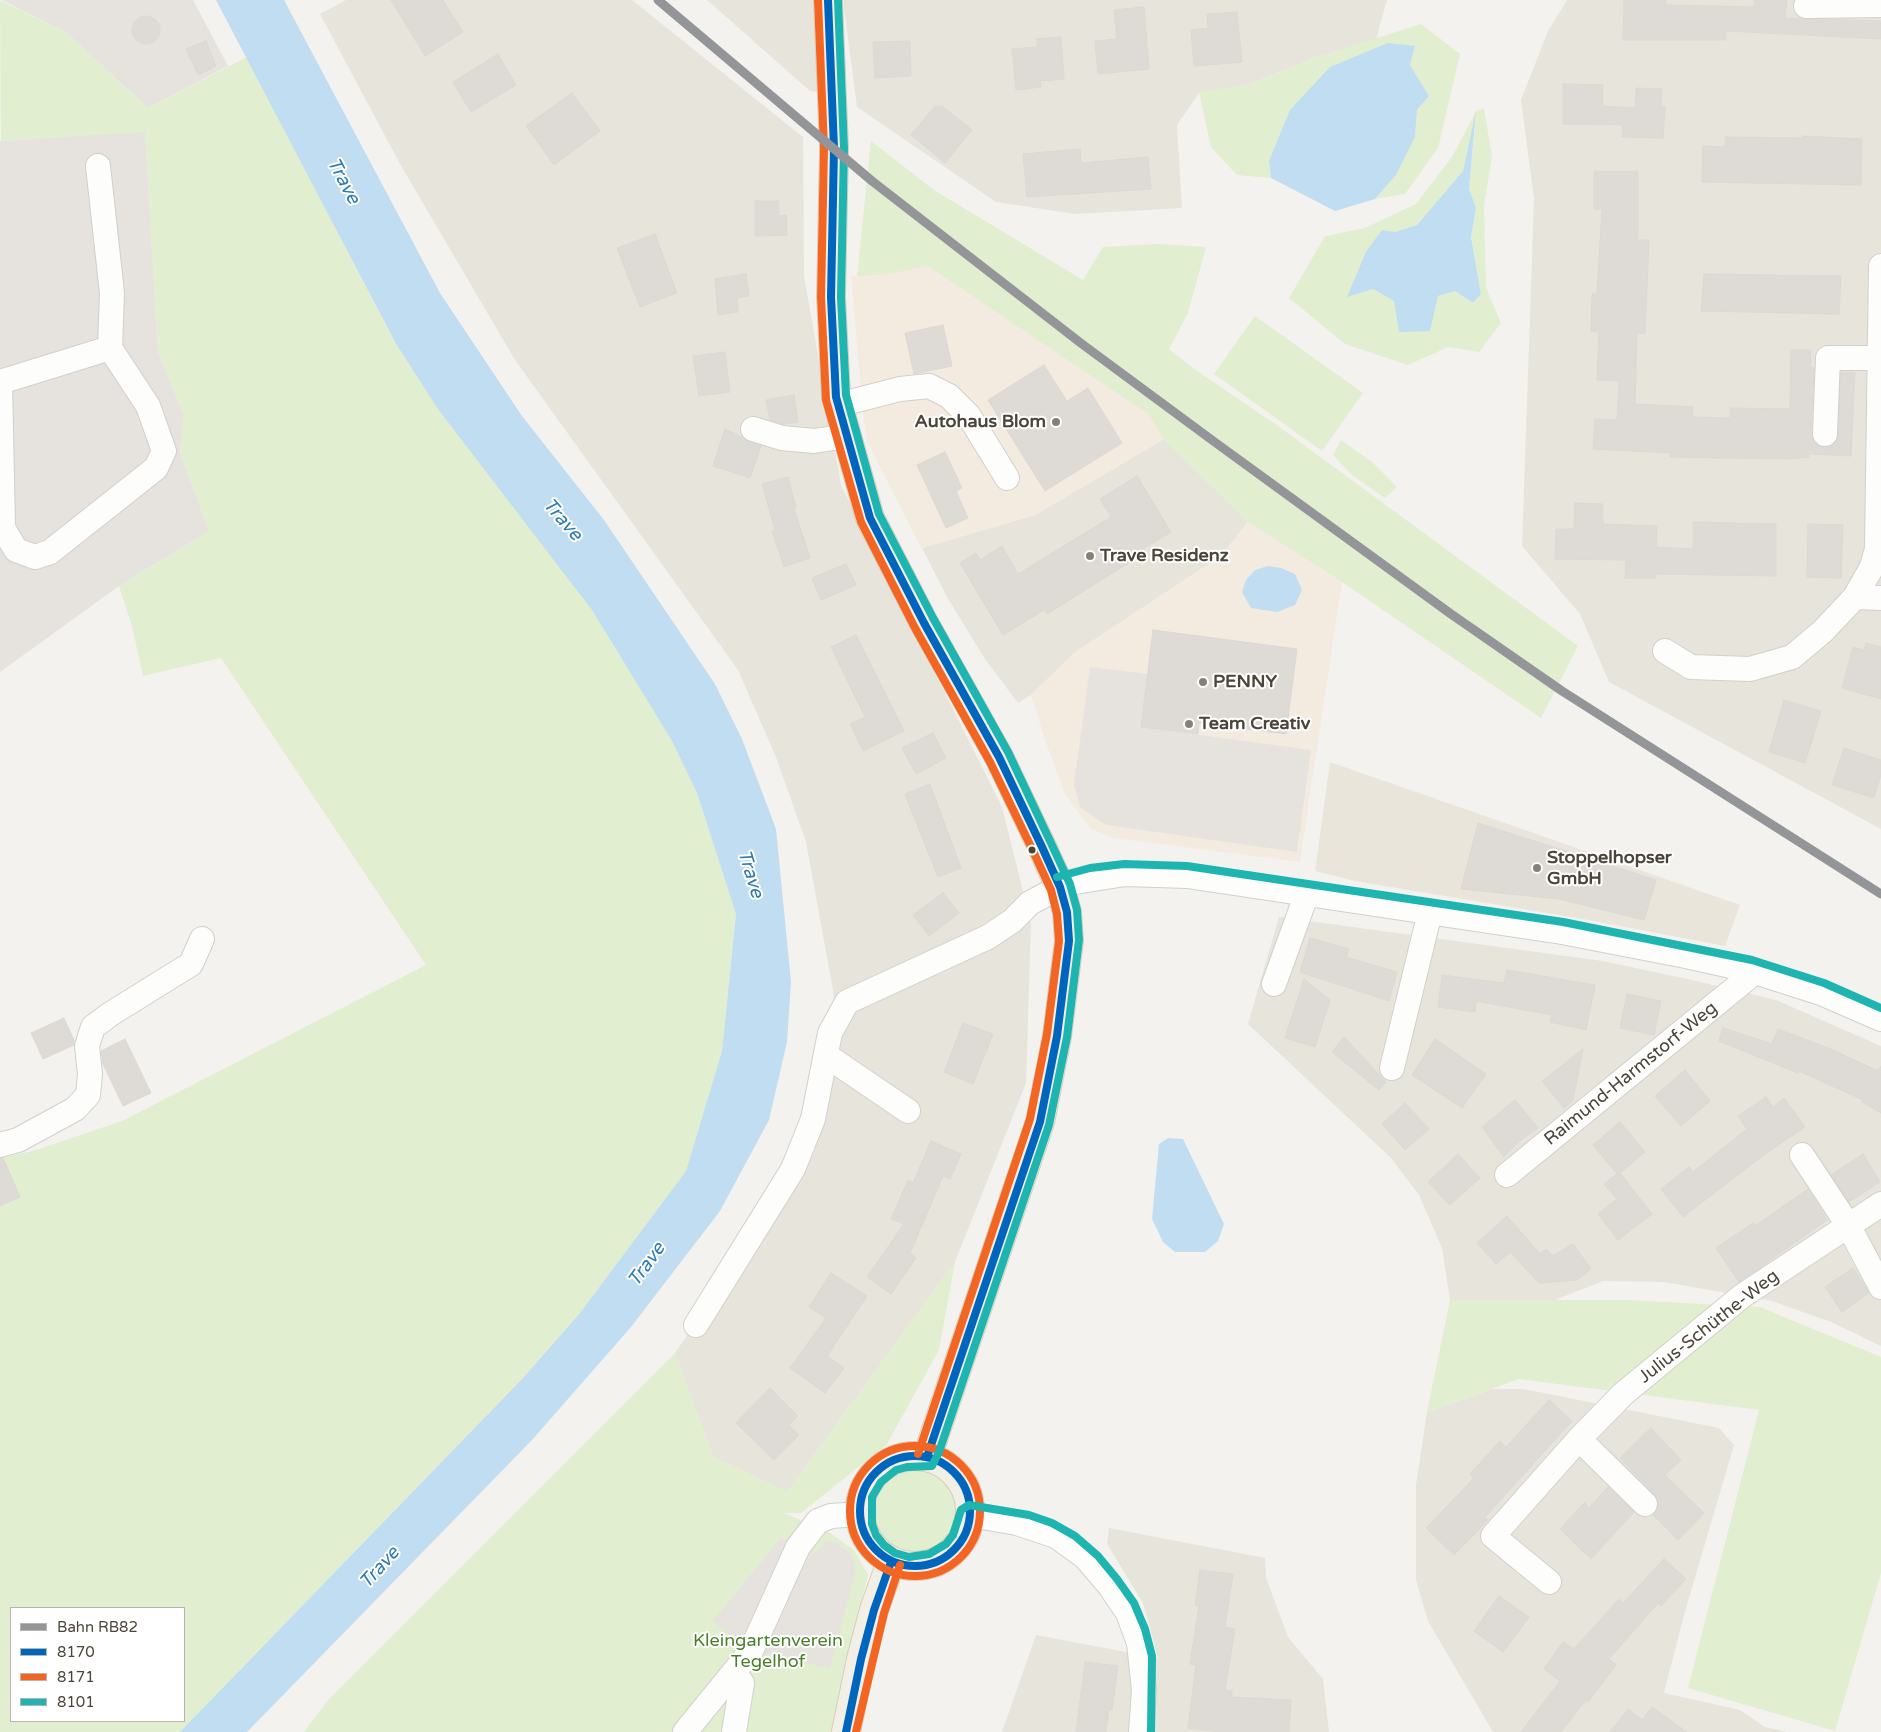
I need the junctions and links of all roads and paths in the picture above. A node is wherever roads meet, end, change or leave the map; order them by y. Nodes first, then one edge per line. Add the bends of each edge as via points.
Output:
1 (828, 0) edge
2 (1881, 5) edge
3 (1806, 6) dead end
4 (98, 166) dead end
5 (1881, 266) edge
6 (110, 348) junction
7 (1880, 358) junction
8 (0, 382) edge
9 (838, 405) junction
10 (753, 429) dead end
11 (1825, 434) dead end
12 (847, 436) junction
13 (1007, 478) dead end
14 (1855, 597) junction
15 (1881, 598) edge
16 (1665, 651) dead end
17 (1060, 887) junction
18 (1307, 893) junction
19 (1430, 912) junction
20 (202, 939) dead end
21 (1755, 972) junction
22 (1274, 984) dead end
23 (1881, 1019) edge
24 (827, 1056) junction
25 (1392, 1068) dead end
26 (908, 1111) dead end
27 (0, 1145) edge
28 (1802, 1155) dead end
29 (1507, 1175) dead end
30 (1881, 1204) edge
31 (1848, 1225) junction
32 (1881, 1286) edge
33 (696, 1325) dead end
34 (1579, 1439) junction
35 (927, 1458) junction
36 (1645, 1504) dead end
37 (860, 1514) junction
38 (970, 1515) junction
39 (891, 1562) junction
40 (1549, 1582) dead end
41 (734, 1673) junction
42 (685, 1732) edge
43 (734, 1732) edge
44 (846, 1732) edge
45 (1141, 1732) edge

1 - 9 main road via 834,148 831,297
2 - 3 street
4 - 6 street via 112,293
5 - 7 street
6 - 8 street
6 - 8 street via 148,406 164,450 156,468 50,552 35,557 16,550 3,528
7 - 11 street via 1828,358
7 - 14 street via 1877,549 1872,567
9 - 12 main road
9 - 13 street via 900,389 930,386 949,396 969,416
10 - 12 street via 782,438 806,440
12 - 17 main road via 870,518 999,757
14 - 15 street
14 - 16 street via 1792,658 1750,669 1691,668
17 - 18 street via 1109,876 1156,874
17 - 24 street via 1030,904 988,937 847,1002 830,1033
17 - 35 main road via 1067,912 1069,941 1058,1036 1040,1122
18 - 19 street
18 - 22 street
19 - 21 street via 1562,932
19 - 25 street
20 - 27 street via 191,964 93,1027 87,1046 88,1095 75,1109 18,1140
21 - 23 street via 1821,993
21 - 29 street, Raimund-Harmstorf-Weg
24 - 26 street
24 - 33 street via 813,1119 793,1169
28 - 31 street
30 - 31 street, Julius-Schüthe-Weg
31 - 32 street
31 - 34 street, Julius-Schüthe-Weg via 1742,1296 1623,1394
34 - 36 street
34 - 40 street, Julius-Schüthe-Weg via 1493,1536
35 - 37 main road via 906,1457 882,1467 866,1484
35 - 38 main road via 945,1465 958,1477 969,1500
37 - 39 main road via 867,1540
37 - 41 street via 831,1516 818,1521 798,1547 752,1651
38 - 39 main road via 962,1540 943,1559 908,1567
38 - 45 street via 1018,1523 1056,1536 1085,1557 1109,1584 1128,1613 1139,1643 1144,1690
39 - 44 main road via 861,1659
41 - 42 street
41 - 43 street via 742,1683

